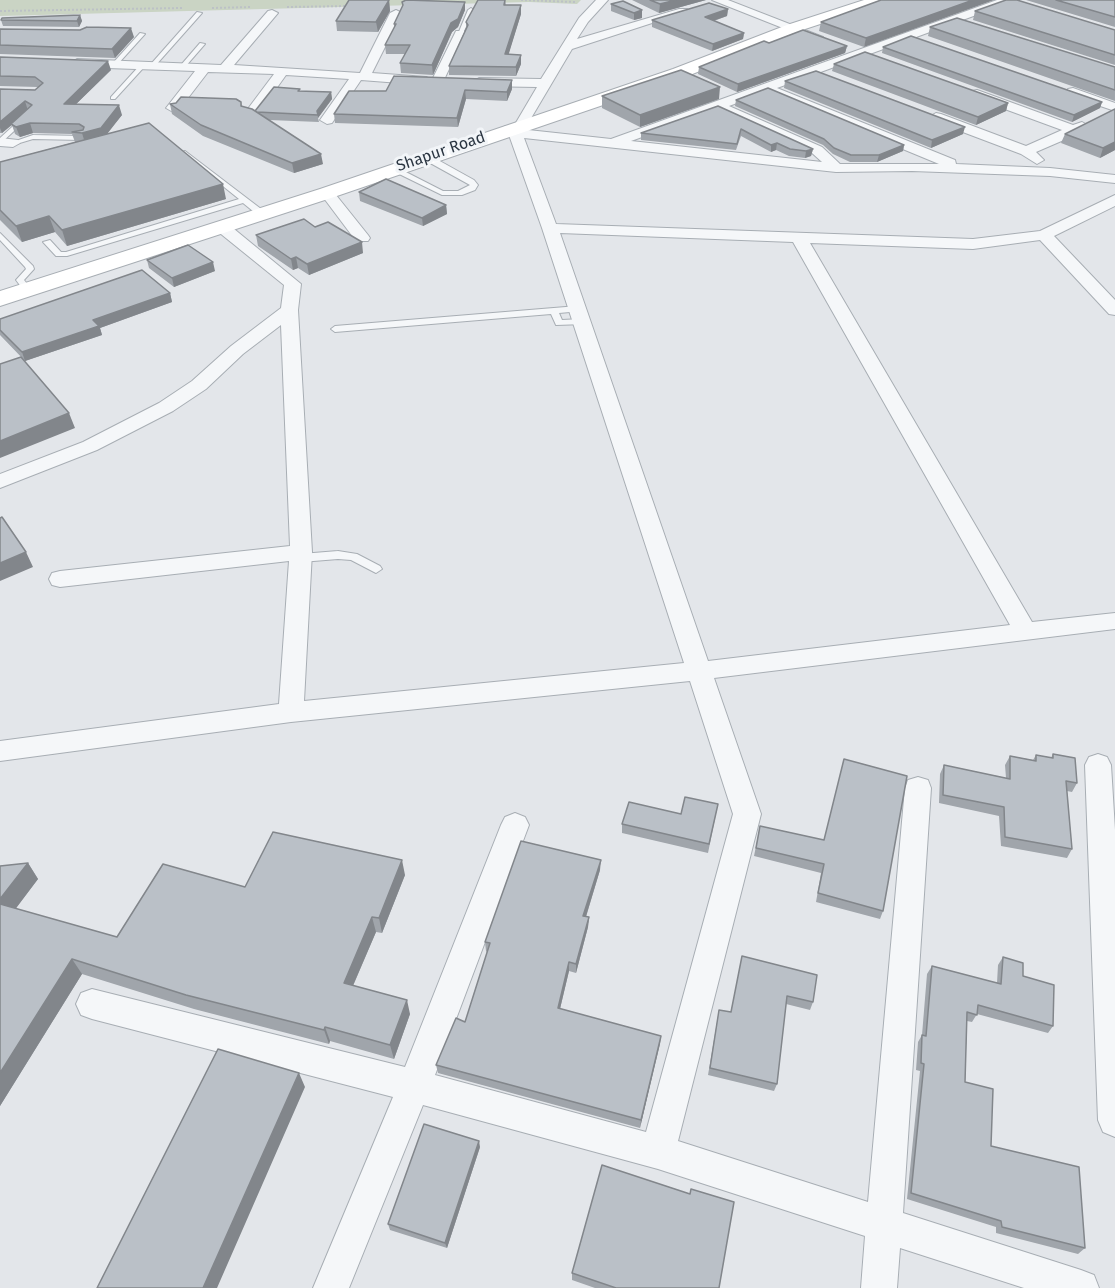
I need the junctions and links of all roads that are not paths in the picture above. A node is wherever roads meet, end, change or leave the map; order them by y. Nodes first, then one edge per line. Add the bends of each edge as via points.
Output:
1 (602, 0) edge
2 (879, 0) edge
3 (713, 2) edge
4 (1011, 2) edge
5 (638, 9) edge
6 (471, 10) edge
7 (199, 13) dead end
8 (272, 13) dead end
9 (396, 13) edge
10 (659, 19) junction
11 (954, 20) junction
12 (975, 27) edge
13 (793, 28) junction
14 (460, 33) joint
15 (142, 34) dead end
16 (909, 36) junction
17 (931, 43) edge
18 (202, 44) dead end
19 (565, 47) junction
20 (861, 53) junction
21 (884, 61) edge
22 (69, 62) edge
23 (115, 64) junction
24 (148, 65) junction
25 (183, 66) junction
26 (206, 67) junction
27 (225, 68) junction
28 (813, 70) junction
29 (283, 71) junction
30 (679, 73) junction
31 (361, 77) junction
32 (836, 78) edge
33 (697, 81) edge
34 (470, 82) edge
35 (546, 83) junction
36 (766, 88) junction
37 (1061, 88) edge
38 (963, 89) edge
39 (715, 90) edge
40 (113, 98) dead end
41 (734, 98) junction
42 (717, 105) junction
43 (174, 108) edge
44 (925, 113) edge
45 (1107, 113) edge
46 (30, 114) edge
47 (251, 114) edge
48 (327, 120) dead end
49 (515, 129) junction
50 (1075, 130) junction
51 (82, 138) edge
52 (4, 142) edge
53 (614, 143) junction
54 (182, 151) edge
55 (1026, 151) junction
56 (426, 157) junction
57 (836, 168) junction
58 (393, 169) junction
59 (966, 170) junction
60 (1050, 172) junction
61 (1115, 179) edge
62 (327, 193) junction
63 (244, 200) junction
64 (1115, 200) edge
65 (262, 214) junction
66 (222, 227) junction
67 (550, 228) junction
68 (0, 235) edge
69 (1044, 235) junction
70 (362, 238) dead end
71 (799, 238) junction
72 (47, 242) edge
73 (28, 290) junction
74 (0, 299) edge
75 (289, 310) junction
76 (1115, 310) edge
77 (554, 311) junction
78 (580, 316) junction
79 (335, 329) dead end
80 (0, 482) edge
81 (301, 555) junction
82 (376, 569) dead end
83 (60, 579) dead end
84 (1115, 621) edge
85 (1025, 631) junction
86 (698, 671) junction
87 (291, 712) junction
88 (0, 751) edge
89 (1098, 765) dead end
90 (918, 788) dead end
91 (515, 825) dead end
92 (92, 1004) dead end
93 (414, 1086) junction
94 (1115, 1120) edge
95 (658, 1152) junction
96 (883, 1223) junction
97 (331, 1288) edge
98 (879, 1288) edge
99 (1082, 1288) edge

1 - 19 street
2 - 13 street, Shapur Road
3 - 10 street
3 - 13 street
4 - 11 street
5 - 10 street
6 - 14 lane
7 - 24 lane
8 - 27 street
9 - 31 street
10 - 19 street
11 - 12 street
11 - 16 street
13 - 20 street
13 - 30 street, Shapur Road
14 - 31 street via 443,82
15 - 23 lane
16 - 17 street
16 - 20 street
18 - 25 lane
19 - 35 street
20 - 21 street
20 - 28 street
22 - 23 street
23 - 24 street
24 - 25 street
24 - 40 lane
25 - 26 street
26 - 27 street
26 - 43 street
27 - 29 street
28 - 32 street
28 - 36 street
29 - 31 street
29 - 47 street
30 - 33 street
30 - 49 street, Shapur Road
31 - 48 street
34 - 35 street
35 - 49 street
36 - 41 street
36 - 59 street
37 - 45 street
38 - 50 street
39 - 41 street
41 - 42 street
42 - 53 street
42 - 57 street via 817,150
44 - 55 street
45 - 50 street
46 - 52 lane
49 - 53 street
49 - 56 street, Shapur Road
49 - 67 street
50 - 55 street
51 - 52 lane via 33,137
53 - 57 street
54 - 63 lane
55 - 60 street
56 - 58 street, Shapur Road
56 - 58 lane via 474,185 459,193 442,193
57 - 59 street
58 - 62 street, Shapur Road
59 - 60 street
60 - 61 street
62 - 65 street, Shapur Road
62 - 70 street
63 - 65 lane
63 - 72 lane via 67,254 59,254
64 - 69 street
65 - 66 street, Shapur Road
66 - 73 street, Shapur Road
66 - 75 street via 293,284
67 - 71 street
67 - 78 street
68 - 73 lane via 30,266 20,280
69 - 71 street via 974,244
69 - 76 street
71 - 85 street
73 - 74 street, Shapur Road
75 - 80 street via 200,385 166,407 90,446
75 - 81 street
77 - 78 lane
77 - 78 lane via 560,323
77 - 79 lane
78 - 86 street
81 - 82 lane via 353,557
81 - 83 street
81 - 87 street
84 - 85 street
85 - 86 street
86 - 87 street
86 - 95 street via 747,814
87 - 88 street
89 - 94 street
90 - 96 street
91 - 93 street
92 - 93 street
93 - 95 street
93 - 97 street
95 - 96 street
96 - 98 street
96 - 99 street

